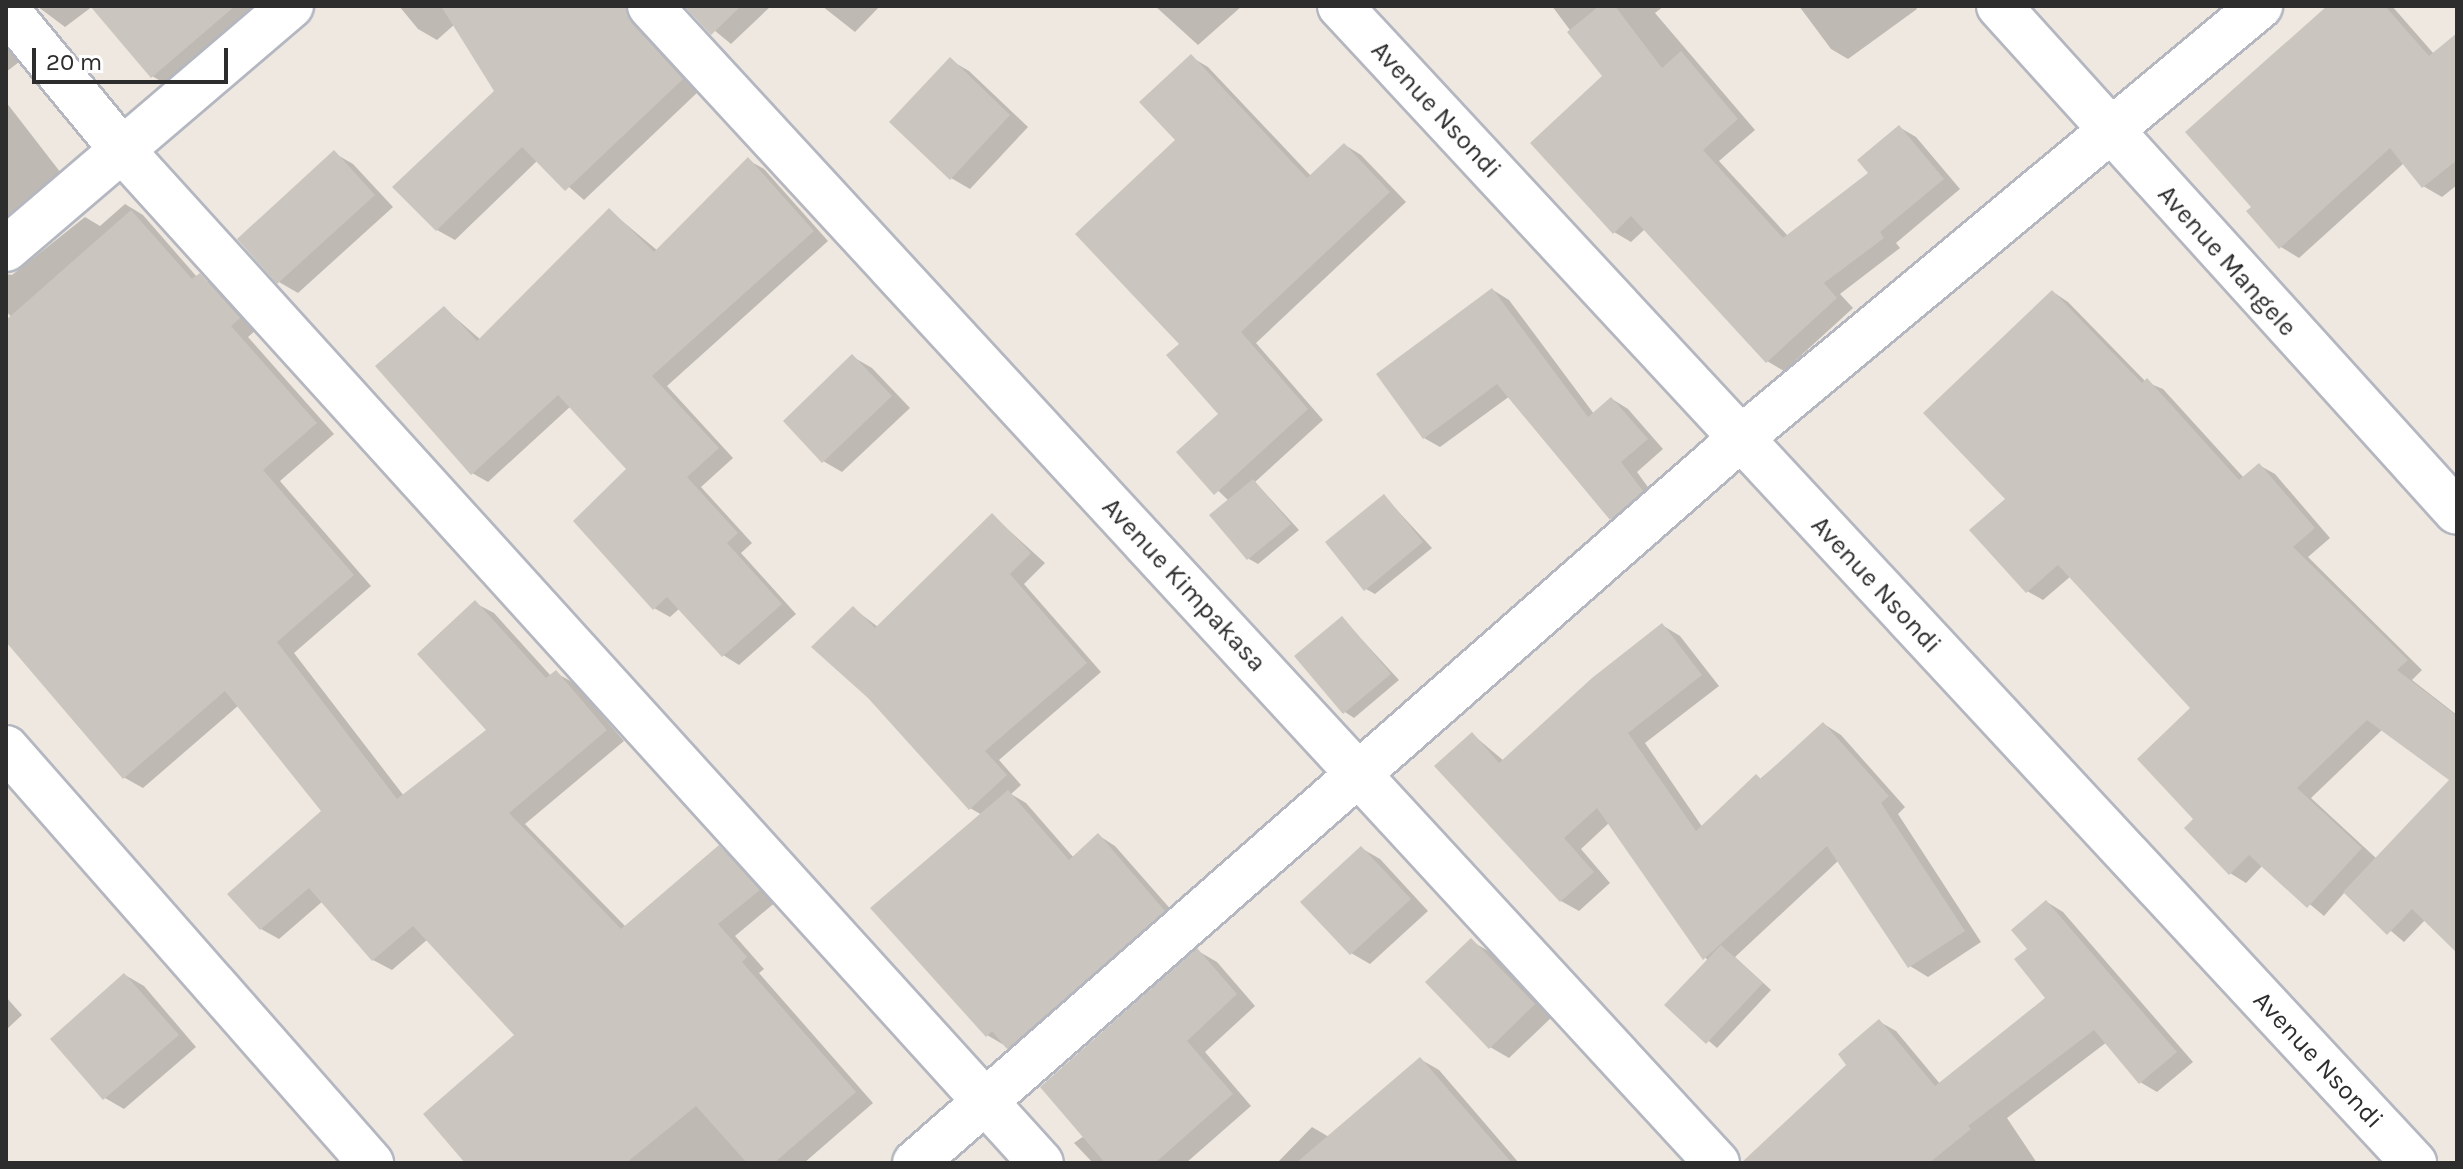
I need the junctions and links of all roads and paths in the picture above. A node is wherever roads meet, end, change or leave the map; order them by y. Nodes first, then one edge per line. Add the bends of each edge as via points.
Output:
1 (291, 6) edge
2 (650, 6) edge
3 (1340, 6) edge
4 (1999, 6) edge
5 (2260, 6) edge
6 (6, 9) edge
7 (2110, 133) junction
8 (123, 151) junction
9 (6, 249) edge
10 (1740, 439) junction
11 (2457, 512) edge
12 (6, 748) edge
13 (1361, 777) junction
14 (984, 1102) junction
15 (371, 1163) edge
16 (915, 1163) edge
17 (1041, 1163) edge
18 (1717, 1163) edge
19 (2414, 1163) edge

1 - 8 street
2 - 13 street, Avenue Kimpakasa
3 - 10 street, Avenue Nsondi
4 - 7 street, Avenue Mangele
5 - 7 street
6 - 8 street
7 - 10 street
7 - 11 street, Avenue Mangele
8 - 9 street
8 - 14 street
10 - 13 street
10 - 19 street, Avenue Nsondi
12 - 15 street
13 - 14 street
13 - 18 street, Avenue Kimpakasa
14 - 16 street
14 - 17 street

